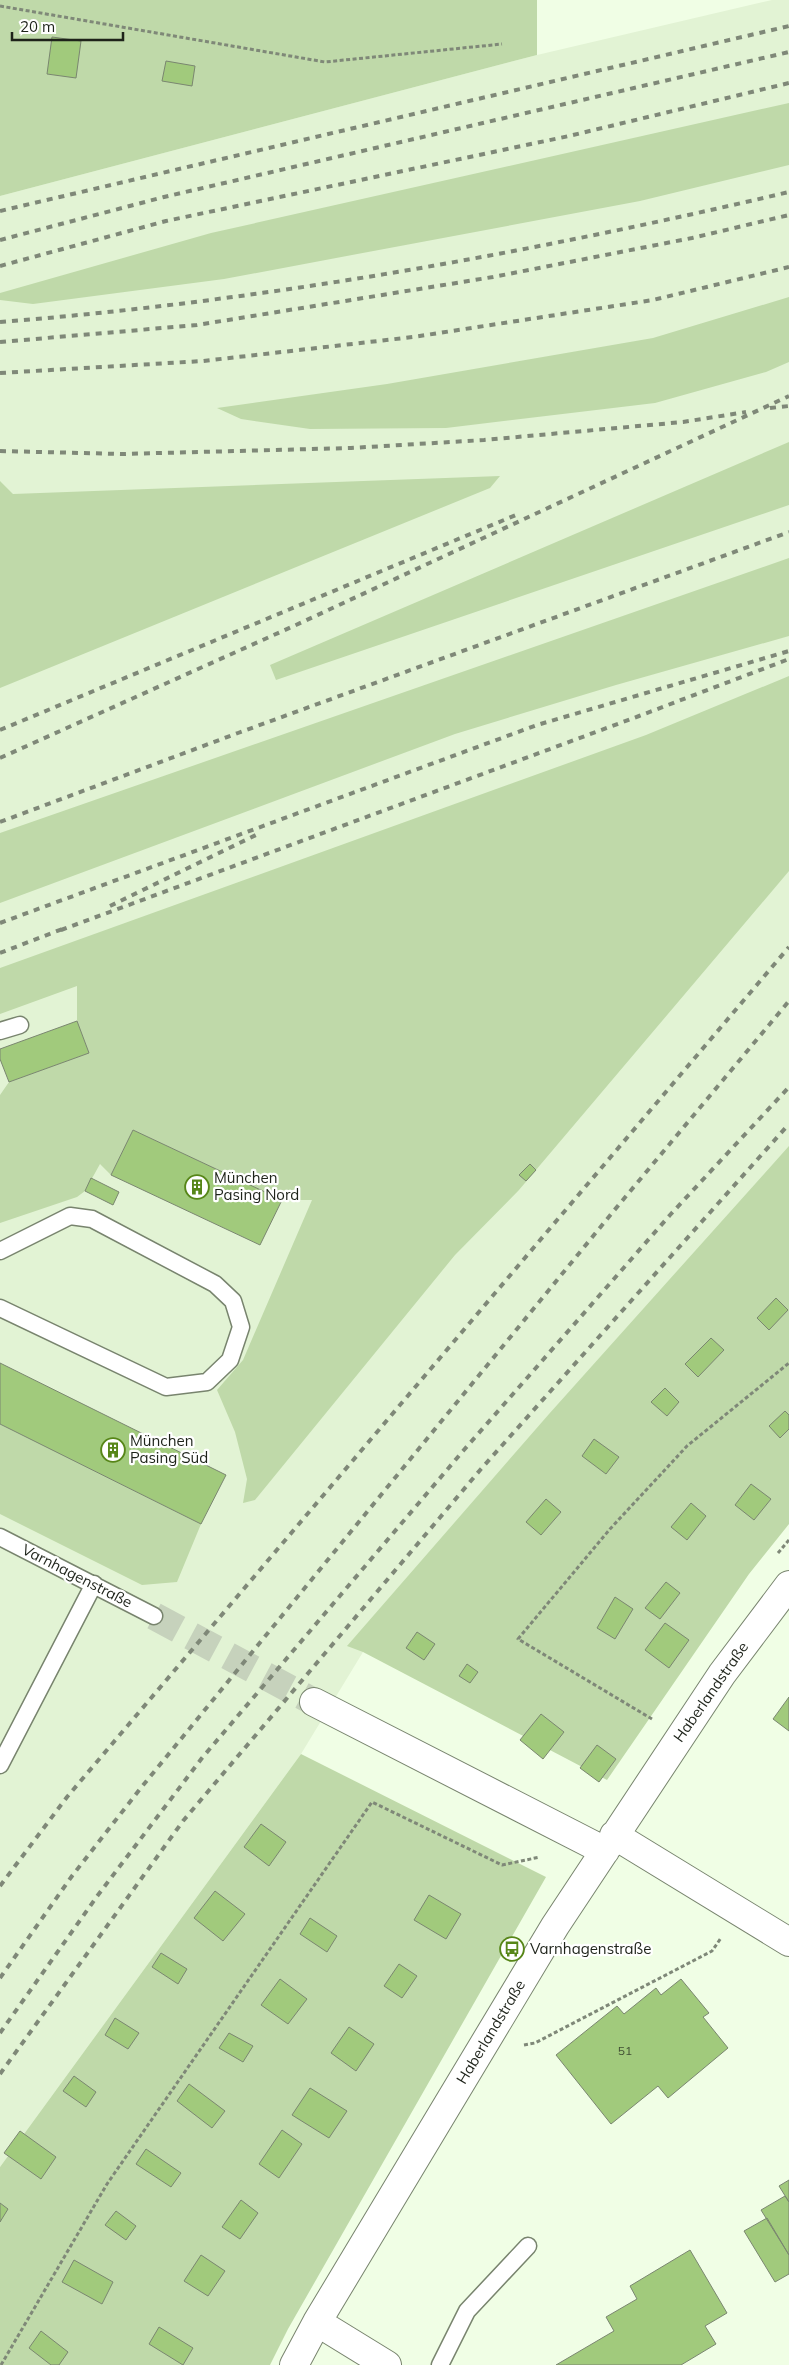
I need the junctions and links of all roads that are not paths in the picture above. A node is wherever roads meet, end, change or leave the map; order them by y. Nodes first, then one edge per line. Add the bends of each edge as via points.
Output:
1 (20, 1024) dead end
2 (0, 1031) edge
3 (0, 1251) edge
4 (0, 1308) edge
5 (0, 1538) edge
6 (94, 1584) junction
7 (789, 1585) edge
8 (154, 1616) tunnel mouth
9 (314, 1702) tunnel mouth
10 (0, 1765) edge
11 (609, 1843) junction
12 (789, 1942) edge
13 (528, 2246) dead end
14 (317, 2322) junction
15 (294, 2365) edge
16 (387, 2365) edge
17 (440, 2365) edge

1 - 2 lane
3 - 4 lane via 70,1216 92,1219 215,1284 233,1301 241,1328 230,1360 207,1382 166,1387
5 - 6 lane, Varnhagenstraße
6 - 8 lane, Varnhagenstraße
6 - 10 lane
7 - 11 street, Haberlandstraße via 747,1638
9 - 11 street
11 - 12 street
11 - 14 street, Haberlandstraße via 555,1926
13 - 17 lane via 467,2311
14 - 15 street, Haberlandstraße
14 - 16 street

